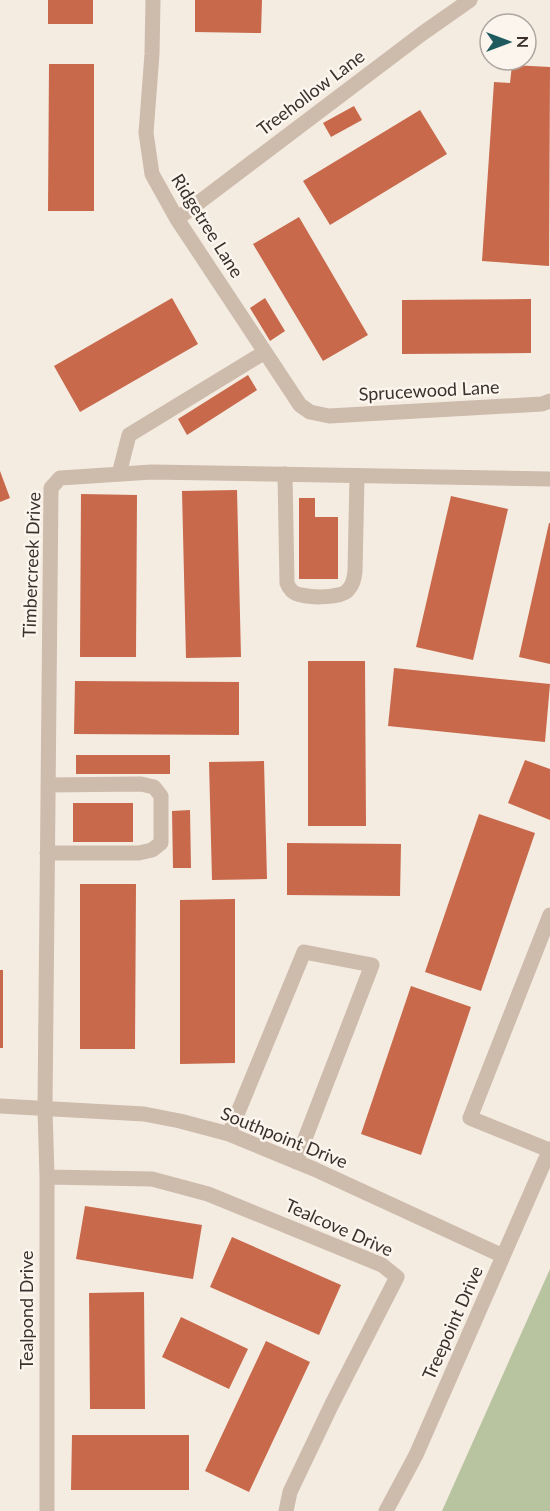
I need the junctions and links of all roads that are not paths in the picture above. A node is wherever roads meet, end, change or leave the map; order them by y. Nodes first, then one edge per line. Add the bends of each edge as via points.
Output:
1 (153, 0) edge
2 (470, 0) edge
3 (177, 219) junction
4 (265, 352) junction
5 (550, 401) edge
6 (310, 412) joint
7 (119, 474) junction
8 (285, 474) junction
9 (357, 476) junction
10 (550, 480) edge
11 (48, 785) junction
12 (47, 854) junction
13 (550, 915) edge
14 (0, 1106) edge
15 (45, 1109) junction
16 (229, 1134) junction
17 (550, 1149) edge
18 (297, 1162) junction
19 (47, 1178) junction
20 (503, 1256) junction
21 (46, 1511) edge
22 (286, 1511) edge
23 (386, 1511) edge

1 - 3 street, Ridgetree Lane via 146,133 152,174
2 - 3 street, Treehollow Lane
3 - 4 street, Ridgetree Lane
4 - 6 street, Ridgetree Lane via 300,405
4 - 7 street via 129,435
5 - 6 street, Sprucewood Lane via 328,416
7 - 8 street, Timbercreek Drive
7 - 11 street, Timbercreek Drive via 60,478 51,488
8 - 9 street, Timbercreek Drive
8 - 9 street via 287,583 293,592 303,596 337,596 347,592 353,583
9 - 10 street, Timbercreek Drive
11 - 12 street, Timbercreek Drive
11 - 12 street via 141,784 154,788 161,796 161,843 139,853
12 - 15 street, Timbercreek Drive
13 - 17 street via 470,1118
14 - 15 street, Southpoint Drive
15 - 16 street, Southpoint Drive via 144,1114
15 - 19 street, Tealpond Drive
16 - 18 street, Southpoint Drive
16 - 18 street via 304,952 372,965
17 - 20 street, Treepoint Drive
18 - 20 street, Southpoint Drive
19 - 21 street, Tealpond Drive
19 - 22 street, Tealcove Drive via 152,1179 208,1194 382,1265 397,1277 308,1453
20 - 23 street, Treepoint Drive via 416,1455

